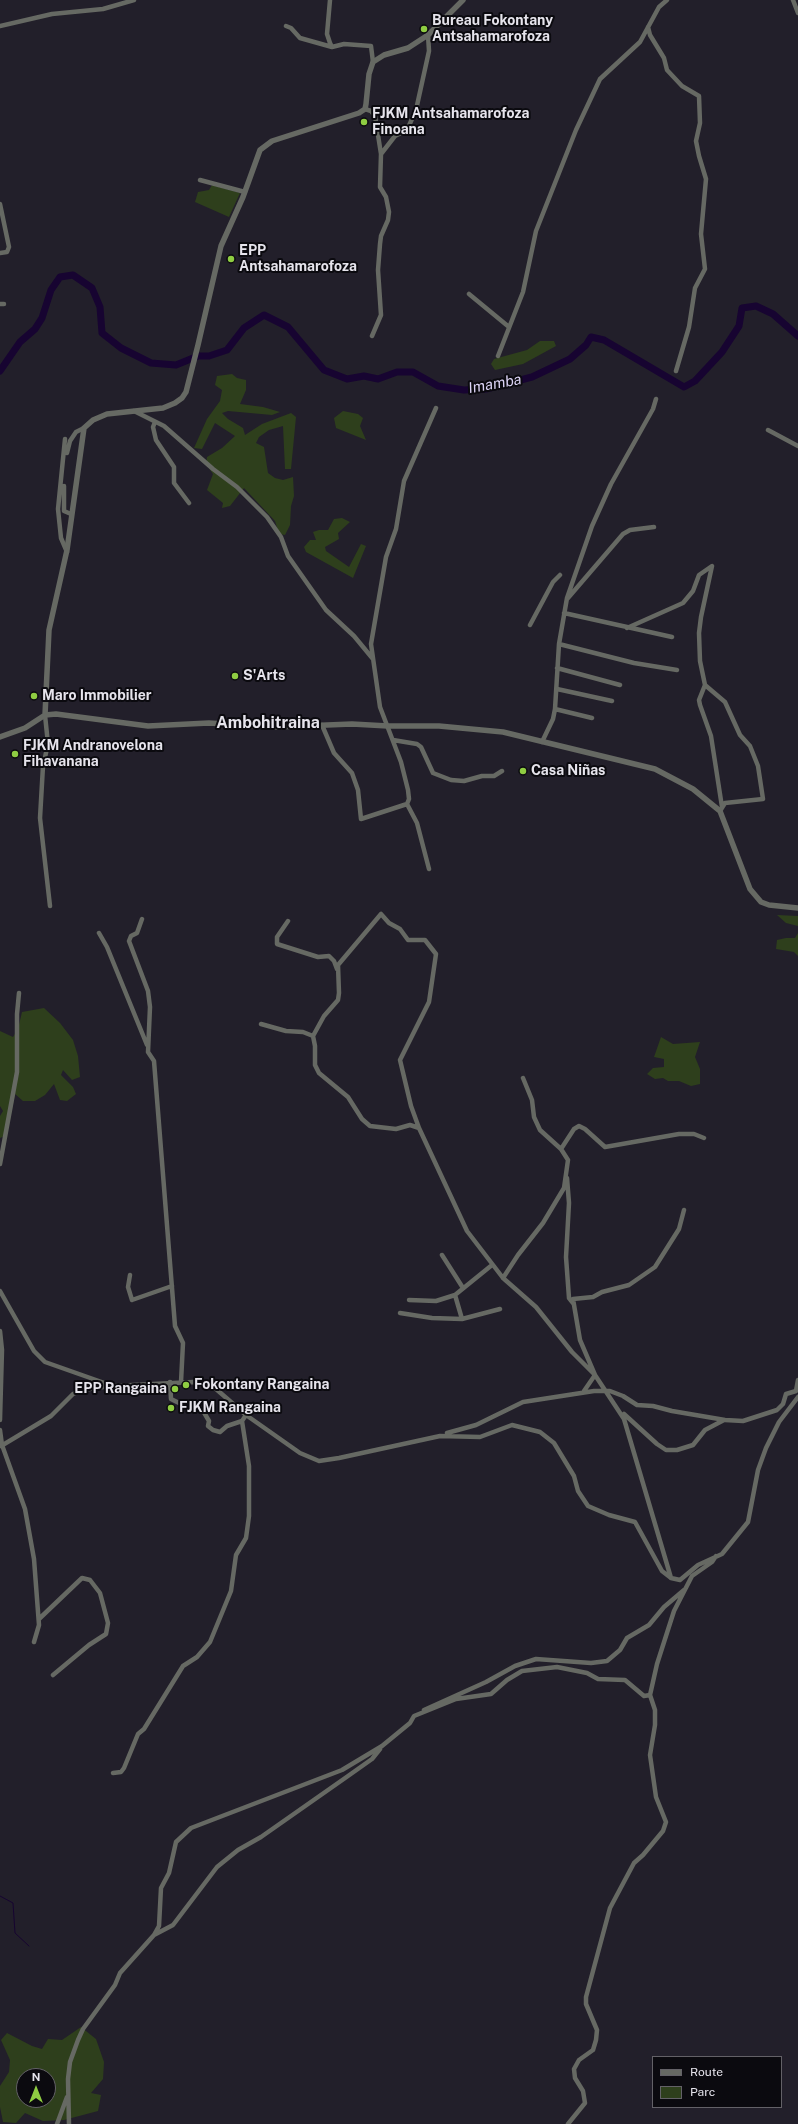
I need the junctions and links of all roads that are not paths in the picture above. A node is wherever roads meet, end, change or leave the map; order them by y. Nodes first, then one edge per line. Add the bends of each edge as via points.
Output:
1 (134, 0) edge
2 (330, 0) edge
3 (463, 0) edge
4 (667, 0) edge
5 (793, 0) edge
6 (798, 13) edge
7 (0, 26) edge
8 (286, 26) dead end
9 (648, 27) junction
10 (428, 35) junction
11 (332, 47) junction
12 (373, 62) junction
13 (365, 109) junction
14 (381, 154) junction
15 (200, 180) dead end
16 (245, 192) junction
17 (0, 204) edge
18 (0, 253) edge
19 (468, 294) dead end
20 (509, 327) junction
21 (372, 336) dead end
22 (498, 356) dead end
23 (676, 371) dead end
24 (656, 399) dead end
25 (436, 408) dead end
26 (134, 411) junction
27 (155, 422) junction
28 (84, 428) junction
29 (768, 430) dead end
30 (66, 439) dead end
31 (798, 446) edge
32 (190, 503) dead end
33 (71, 514) junction
34 (654, 527) dead end
35 (66, 552) junction
36 (560, 575) dead end
37 (567, 600) junction
38 (564, 612) junction
39 (530, 625) dead end
40 (627, 628) junction
41 (672, 637) dead end
42 (559, 644) junction
43 (373, 659) junction
44 (557, 668) junction
45 (676, 670) dead end
46 (620, 685) dead end
47 (706, 685) junction
48 (557, 688) junction
49 (612, 702) dead end
50 (555, 709) junction
51 (45, 715) junction
52 (592, 718) dead end
53 (322, 725) junction
54 (388, 726) junction
55 (0, 737) edge
56 (393, 740) junction
57 (542, 742) junction
58 (502, 772) dead end
59 (407, 804) junction
60 (721, 809) junction
61 (429, 869) dead end
62 (50, 906) dead end
63 (798, 908) edge
64 (142, 920) dead end
65 (288, 921) dead end
66 (99, 933) dead end
67 (338, 971) junction
68 (19, 993) dead end
69 (261, 1024) dead end
70 (313, 1036) junction
71 (148, 1046) junction
72 (523, 1078) dead end
73 (419, 1128) junction
74 (704, 1138) dead end
75 (561, 1149) junction
76 (1, 1150) edge
77 (0, 1164) edge
78 (567, 1166) junction
79 (684, 1210) dead end
80 (442, 1255) dead end
81 (492, 1265) junction
82 (130, 1275) dead end
83 (503, 1278) junction
84 (172, 1286) junction
85 (463, 1288) junction
86 (0, 1291) edge
87 (455, 1295) junction
88 (410, 1300) dead end
89 (573, 1303) junction
90 (500, 1309) dead end
91 (400, 1313) dead end
92 (462, 1319) junction
93 (0, 1331) edge
94 (595, 1375) junction
95 (798, 1380) edge
96 (170, 1382) junction
97 (181, 1382) junction
98 (113, 1386) junction
99 (584, 1391) junction
100 (606, 1391) junction
101 (798, 1397) edge
102 (614, 1404) junction
103 (246, 1415) junction
104 (0, 1420) edge
105 (725, 1420) junction
106 (242, 1421) junction
107 (0, 1430) edge
108 (440, 1436) junction
109 (1, 1446) edge
110 (716, 1556) junction
111 (671, 1578) junction
112 (685, 1589) junction
113 (39, 1619) junction
114 (34, 1642) dead end
115 (53, 1675) dead end
116 (650, 1695) junction
117 (414, 1716) junction
118 (382, 1746) junction
119 (114, 1773) dead end
120 (154, 1936) junction
121 (68, 2093) junction
122 (57, 2124) edge
123 (69, 2124) edge
124 (568, 2124) edge

1 - 7 street via 103,9 52,14
2 - 11 street via 327,34
3 - 10 street
4 - 9 street via 659,7
5 - 6 street
8 - 11 street via 300,38
9 - 20 street via 640,42 600,79 576,130 536,231 523,292
9 - 23 street via 664,58 667,70 682,86 699,96 700,123 696,141 706,179 701,234 705,269 695,288 689,327
10 - 12 street via 408,48 384,55
10 - 14 street via 429,51 416,110 407,130 395,136
11 - 12 street via 344,44 371,46
12 - 13 street via 368,74
13 - 14 street via 375,116
13 - 16 street via 266,145 260,150
14 - 21 street via 380,187 386,197 388,216 380,244 378,270 381,315
15 - 16 street
16 - 26 street via 221,246 186,392 175,403 163,408
17 - 18 street via 9,247 7,252
19 - 20 street
20 - 22 street
24 - 37 street via 592,526
25 - 43 street via 404,480 396,529 386,557 371,644
26 - 27 street
26 - 28 street via 107,414 93,420
27 - 32 street via 153,427 156,440 174,467 174,483
27 - 43 street via 164,426 237,487 267,517 281,537 288,556 326,610 354,636
28 - 33 street
28 - 33 street via 76,432 67,451 62,499 64,511
29 - 31 street
30 - 35 street via 58,509 61,538
33 - 35 street
34 - 37 street via 630,530 623,534
35 - 51 street via 49,630
36 - 39 street via 552,582
37 - 38 street
38 - 40 street
38 - 42 street
40 - 41 street
40 - 47 street via 683,603 693,591 699,575 712,566 699,633 700,661
42 - 44 street
42 - 45 street via 634,663
43 - 54 street via 380,707
44 - 46 street
44 - 48 street
47 - 60 street via 699,700 711,736
47 - 60 street via 725,702 740,735 750,746 758,766 763,799 725,803
48 - 49 street
48 - 50 street
50 - 52 street
50 - 57 street
51 - 53 street via 56,714 148,726 209,723 277,727
51 - 55 street via 25,728
51 - 62 street via 48,744 40,818
53 - 54 street
53 - 59 street via 334,753 352,773 358,790 361,819
54 - 56 street
54 - 57 street via 474,728
56 - 58 street via 417,744 423,750 433,773 451,780 464,781 494,776
56 - 59 street via 410,799
57 - 60 street via 655,770 693,789
59 - 61 street via 417,823
60 - 63 street via 750,889 761,902
64 - 71 street via 137,933 129,941 148,991
65 - 67 street via 277,937 277,944 318,957 329,956
66 - 71 street
67 - 70 street via 338,1000 324,1016
67 - 73 street via 338,965 381,914 388,923 400,929 408,940 424,940 436,954 429,1002 400,1060
68 - 76 street via 17,1072
69 - 70 street
70 - 73 street via 315,1065 319,1072 348,1097 362,1119 370,1126 396,1129 410,1125
71 - 84 street via 148,1052 154,1061
72 - 75 street via 540,1130
73 - 81 street via 467,1231
74 - 75 street via 694,1134 678,1134 605,1147 579,1126 574,1129
75 - 78 street via 568,1160
76 - 77 street
78 - 83 street via 564,1188 543,1224
78 - 89 street via 569,1203 566,1257 569,1298
79 - 89 street via 679,1229 655,1267 629,1285 593,1297 577,1297 573,1299
80 - 85 street
81 - 83 street
81 - 85 street
82 - 84 street via 128,1287 132,1300
83 - 94 street via 536,1307 572,1352
84 - 97 street via 175,1326 183,1343
85 - 87 street
86 - 98 street via 34,1351 46,1362
87 - 88 street via 436,1301
87 - 92 street
89 - 94 street via 580,1340
90 - 92 street
91 - 92 street
93 - 104 street
94 - 99 street
94 - 100 street
95 - 105 street via 796,1390 786,1394 783,1404 777,1410 743,1421
96 - 97 street
96 - 98 street
96 - 106 street via 171,1399 202,1410 209,1421 208,1426 213,1430 220,1432 227,1426
97 - 103 street via 193,1382 216,1389
98 - 109 street via 82,1390 73,1394 51,1416
99 - 100 street
99 - 108 street via 517,1404 476,1425
100 - 102 street
100 - 105 street via 623,1396 637,1405
101 - 110 street via 779,1422 766,1448 758,1470 748,1522 722,1554
102 - 105 street via 656,1444 666,1450 677,1450 693,1445 705,1430
102 - 111 street via 624,1419
103 - 106 street
103 - 108 street via 300,1453 319,1461
106 - 119 street via 249,1466 249,1516 246,1538 236,1555 231,1591 210,1642 197,1657 183,1666 144,1729 138,1734 124,1768 121,1772
107 - 109 street
108 - 111 street via 480,1437 512,1425 540,1432 554,1443 588,1506 635,1522 662,1571
109 - 113 street via 25,1509 34,1559
110 - 111 street via 698,1565 680,1580
110 - 112 street via 712,1562 692,1576
112 - 116 street via 674,1610
112 - 117 street via 676,1595 649,1625 627,1638 620,1650 607,1661 591,1663 536,1659 515,1666
113 - 114 street
113 - 115 street via 82,1578 90,1580 100,1593 108,1623 106,1634
116 - 117 street via 644,1696 625,1680 598,1679 587,1673 544,1668 522,1671 491,1694 456,1699
116 - 124 street via 655,1710 650,1755 656,1797 666,1822 663,1831 634,1863 610,1908 586,1997 586,2004 597,2030 596,2040 593,2050 579,2060 574,2069 585,2103
117 - 118 street via 410,1723
118 - 120 street via 372,1759 261,1837 238,1850 217,1868 173,1925
118 - 120 street via 342,1770 186,1831 176,1842 168,1873 161,1888 159,1926
120 - 121 street via 124,1968 115,1985 83,2028 70,2062
121 - 122 street
121 - 123 street

